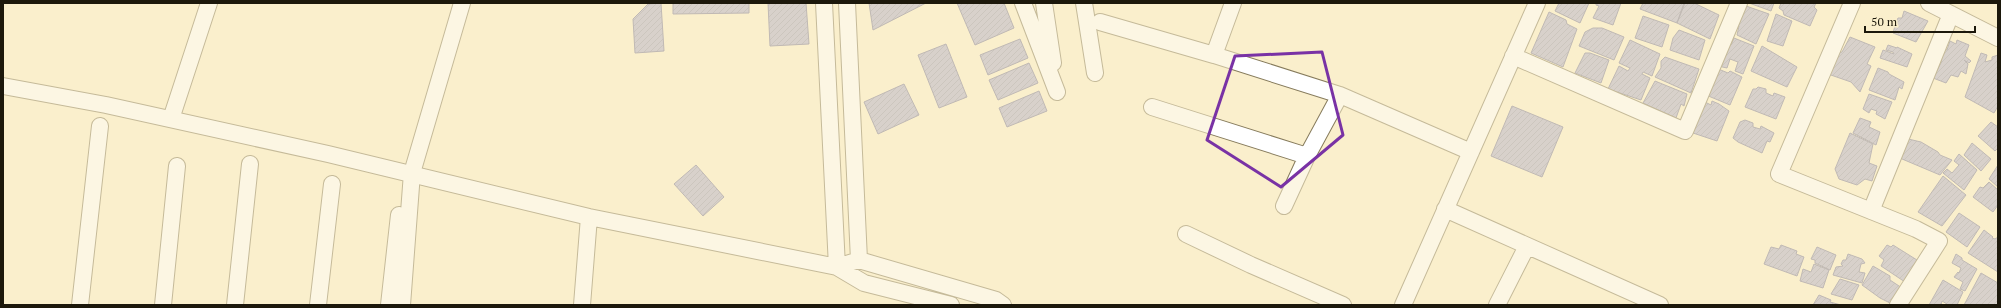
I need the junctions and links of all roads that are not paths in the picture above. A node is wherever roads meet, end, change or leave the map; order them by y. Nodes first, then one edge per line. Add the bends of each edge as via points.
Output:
1 (209, 3) edge
2 (462, 3) edge
3 (824, 3) edge
4 (847, 3) edge
5 (1023, 3) edge
6 (1044, 3) edge
7 (1084, 3) edge
8 (1234, 3) edge
9 (1537, 3) edge
10 (1739, 3) edge
11 (1852, 3) edge
12 (1933, 4) edge
13 (1951, 14) junction
14 (1100, 22) dead end
15 (1998, 38) edge
16 (1214, 55) junction
17 (1513, 56) junction
18 (1095, 73) dead end
19 (3, 86) edge
20 (1340, 95) junction
21 (1152, 107) dead end
22 (171, 119) junction
23 (100, 126) dead end
24 (1471, 152) junction
25 (1307, 156) junction
26 (250, 164) dead end
27 (177, 166) dead end
28 (412, 173) junction
29 (332, 184) dead end
30 (1284, 206) dead end
31 (399, 207) dead end
32 (1445, 210) junction
33 (1871, 211) junction
34 (589, 217) junction
35 (1186, 234) dead end
36 (1527, 246) junction
37 (859, 260) junction
38 (837, 267) junction
39 (80, 305) edge
40 (163, 305) edge
41 (235, 305) edge
42 (318, 305) edge
43 (389, 305) edge
44 (402, 305) edge
45 (582, 305) edge
46 (951, 305) edge
47 (1003, 305) edge
48 (1343, 305) edge
49 (1403, 305) edge
50 (1497, 305) edge
51 (1660, 305) edge
52 (1898, 305) edge

1 - 22 street
2 - 28 street
3 - 38 street
4 - 37 street
5 - 6 street via 1057,92
7 - 18 street
8 - 16 street
9 - 17 street
10 - 17 street via 1685,131
11 - 33 street via 1779,174
12 - 13 street
13 - 15 street
13 - 33 street
14 - 16 street
16 - 20 street
17 - 24 street
19 - 22 street via 106,104
20 - 24 street
20 - 25 street
21 - 25 street
22 - 28 street
23 - 39 street
24 - 32 street
25 - 30 street
26 - 41 street
27 - 40 street
28 - 34 street
28 - 44 street
29 - 42 street
31 - 43 street
32 - 36 street
32 - 49 street
33 - 52 street via 1939,241
34 - 38 street
34 - 45 street
35 - 48 street
36 - 50 street
36 - 51 street
37 - 38 street
37 - 47 street via 996,300
38 - 46 street via 864,283

